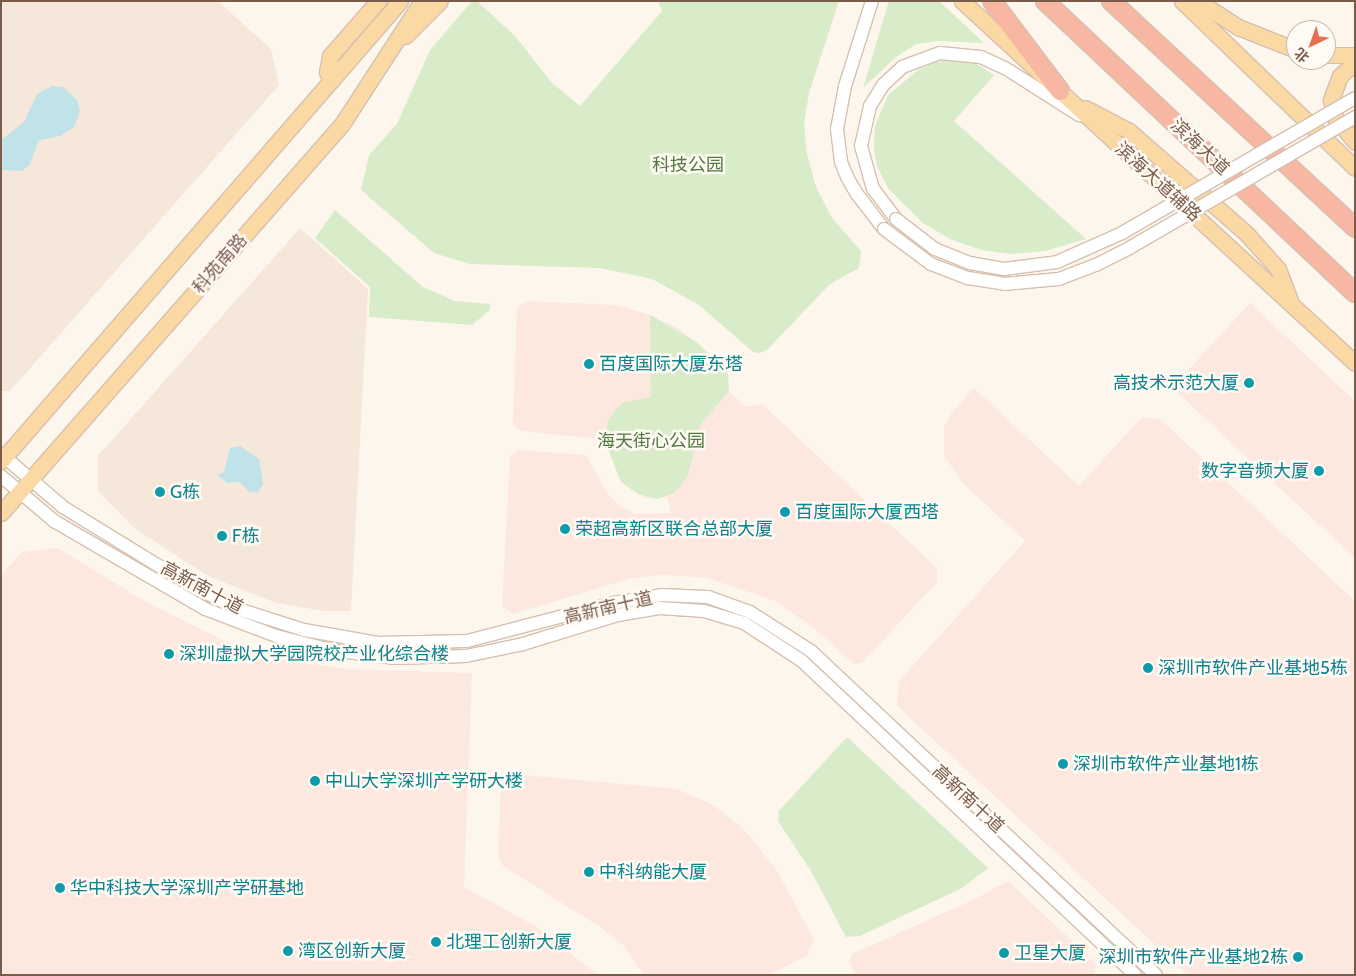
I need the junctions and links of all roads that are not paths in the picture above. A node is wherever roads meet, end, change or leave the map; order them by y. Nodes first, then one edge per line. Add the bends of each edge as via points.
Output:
1 (378, 1) edge
2 (400, 1) edge
3 (422, 1) edge
4 (440, 1) edge
5 (872, 1) edge
6 (962, 1) edge
7 (992, 1) edge
8 (1045, 1) edge
9 (1111, 1) edge
10 (1182, 1) edge
11 (1198, 1) edge
12 (1286, 46) edge
13 (386, 55) junction
14 (1336, 55) edge
15 (1355, 55) edge
16 (1355, 62) edge
17 (331, 81) junction
18 (1064, 95) junction
19 (1355, 98) edge
20 (1355, 117) edge
21 (1100, 129) junction
22 (1355, 142) edge
23 (1355, 168) edge
24 (1355, 228) edge
25 (1355, 293) edge
26 (1291, 303) junction
27 (1355, 362) edge
28 (2, 458) edge
29 (1, 476) edge
30 (30, 480) junction
31 (19, 493) junction
32 (1, 513) edge
33 (1135, 975) edge
34 (1156, 975) edge

1 - 17 main road via 330,56 327,72
2 - 17 main road, 科苑南路
3 - 13 main road, 科苑南路
4 - 13 main road
5 - 20 main road, bridge via 845,86 837,129 841,162 856,194 884,229 931,264 968,278 1004,284 1059,279 1096,265
6 - 18 main road, 滨海大道辅路
7 - 18 highway
8 - 25 highway, 滨海大道
9 - 24 highway
10 - 23 main road
11 - 12 main road via 1238,27
13 - 30 main road, 科苑南路 via 342,124
14 - 15 main road
16 - 22 main road via 1340,76 1331,100 1336,119
17 - 28 main road, 科苑南路
18 - 21 main road, 滨海大道辅路
18 - 26 main road via 1129,131 1224,213 1278,269
19 - 21 main road, bridge via 1122,233 1057,262 1004,269 970,263 935,249 896,220 866,174 861,146 870,106 892,75 914,61 953,52 981,57 1005,68
21 - 26 main road, 滨海大道辅路
26 - 27 main road, 滨海大道辅路
28 - 30 main road, 高新南十道
29 - 31 main road, 高新南十道
30 - 31 main road, 科苑南路
30 - 34 main road, 高新南十道 via 77,517 235,608 304,630 340,637 394,644 467,641 613,603 662,595 708,597 750,612 810,651
31 - 32 main road, 科苑南路
31 - 33 main road, 高新南十道 via 69,530 204,609 276,636 331,650 394,658 466,656 523,644 618,615 660,608 704,611 744,623 802,661

